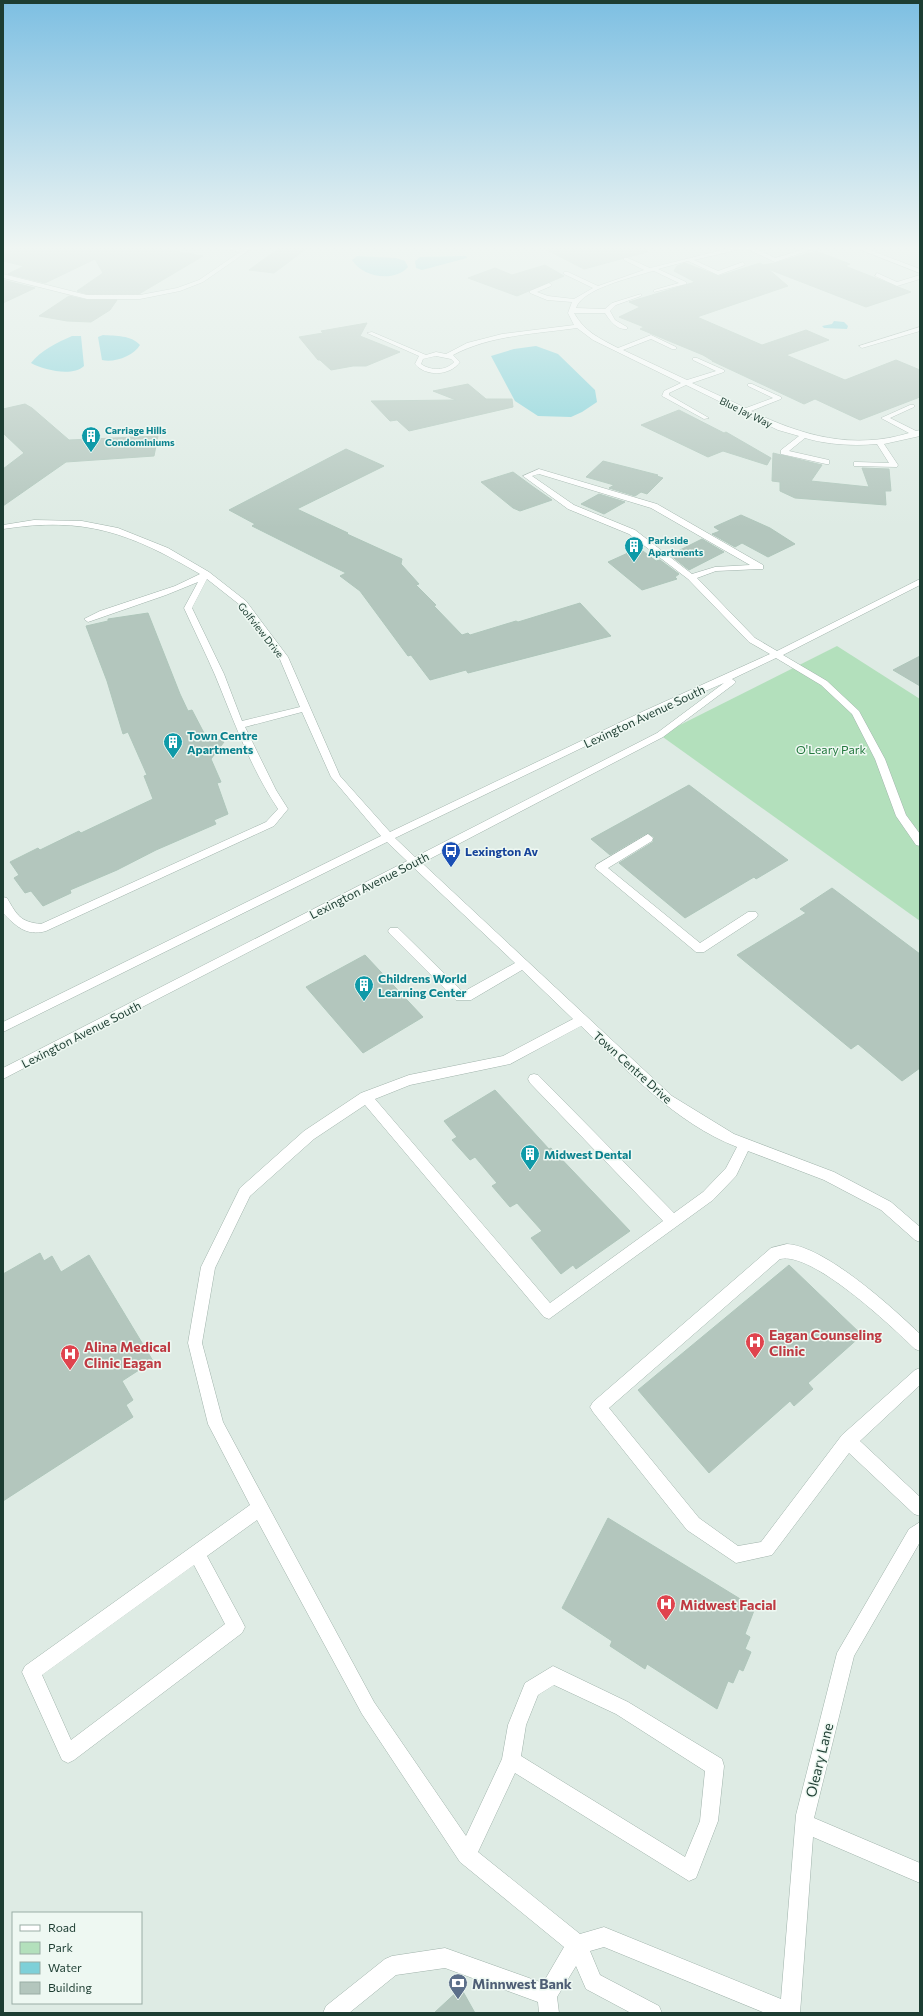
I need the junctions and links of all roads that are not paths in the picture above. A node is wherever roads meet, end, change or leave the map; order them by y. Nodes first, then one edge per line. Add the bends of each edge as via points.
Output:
1 (387, 340) edge
2 (485, 340) edge
3 (597, 340) edge
4 (643, 340) edge
5 (657, 340) edge
6 (882, 340) edge
7 (862, 346) dead end
8 (674, 348) dead end
9 (618, 350) junction
10 (448, 355) junction
11 (424, 356) junction
12 (695, 359) dead end
13 (686, 383) junction
14 (750, 385) dead end
15 (912, 406) dead end
16 (745, 411) junction
17 (706, 418) dead end
18 (918, 433) edge
19 (804, 435) junction
20 (879, 441) junction
21 (826, 462) dead end
22 (856, 464) dead end
23 (3, 527) edge
24 (206, 574) junction
25 (691, 577) junction
26 (920, 582) edge
27 (88, 619) dead end
28 (776, 655) junction
29 (746, 670) junction
30 (306, 708) junction
31 (239, 725) junction
32 (388, 837) junction
33 (648, 838) dead end
34 (920, 842) edge
35 (414, 862) junction
36 (3, 901) edge
37 (752, 915) dead end
38 (394, 932) dead end
39 (522, 964) junction
40 (582, 1020) junction
41 (3, 1027) edge
42 (3, 1074) edge
43 (534, 1079) dead end
44 (366, 1097) junction
45 (745, 1144) junction
46 (673, 1221) junction
47 (920, 1236) edge
48 (920, 1344) edge
49 (920, 1375) edge
50 (848, 1441) junction
51 (260, 1508) junction
52 (920, 1508) edge
53 (920, 1530) edge
54 (197, 1553) junction
55 (511, 1760) junction
56 (805, 1824) junction
57 (467, 1855) junction
58 (920, 1873) edge
59 (577, 1945) junction
60 (548, 2004) edge
61 (334, 2013) edge
62 (652, 2013) edge
63 (790, 2013) edge

1 - 11 street
2 - 10 street via 469,344
3 - 9 street, Blue Jay Way
4 - 9 street
5 - 8 street
6 - 7 street
9 - 13 street, Blue Jay Way
10 - 11 street
10 - 11 street via 456,360 456,365 442,370 429,370 420,366 418,361
12 - 13 street via 722,371
13 - 16 street, Blue Jay Way
13 - 17 street via 666,392 665,396
14 - 16 street via 779,398
15 - 18 street via 884,418
16 - 19 street, Blue Jay Way via 780,428
18 - 20 street, Blue Jay Way via 890,441
19 - 20 street, Blue Jay Way via 817,439 859,443
19 - 21 street via 784,452
20 - 22 street via 894,464
23 - 24 street, Golfview Drive via 34,522 82,523 115,530 165,550
24 - 27 street via 163,594
24 - 30 street, Golfview Drive via 243,603 283,657
24 - 31 street via 188,608 219,674
25 - 25 street via 632,532 572,507 527,476 539,471 654,506 760,567 716,569
25 - 28 street via 752,640
26 - 28 street, Lexington Avenue South
28 - 29 street, Lexington Avenue South
28 - 34 street via 824,683 856,713 880,759 901,816
29 - 32 street, Lexington Avenue South via 647,713
29 - 35 street, Lexington Avenue South via 660,735
30 - 31 street
30 - 32 street, Golfview Drive via 336,777
31 - 36 street via 271,791 283,809 270,824 42,928 22,926 6,909
32 - 35 street, Town Centre Drive
32 - 41 street, Lexington Avenue South
33 - 37 street via 600,868 700,949
35 - 39 street, Town Centre Drive
35 - 42 street, Lexington Avenue South
38 - 39 street via 460,997 467,997
39 - 40 street, Town Centre Drive
40 - 44 street via 506,1060 409,1080
40 - 45 street, Town Centre Drive via 667,1100 729,1138
43 - 46 street
44 - 46 street via 549,1312
44 - 51 street via 309,1135 245,1192 208,1267 195,1343 216,1424
45 - 46 street via 730,1172 708,1196
45 - 47 street, Town Centre Drive via 829,1176 886,1206
48 - 50 street via 904,1326 825,1265 792,1250 776,1253 598,1407 693,1524 736,1555 766,1550
49 - 50 street
50 - 52 street
51 - 54 street
51 - 57 street via 368,1708
53 - 56 street, Oleary Lane via 846,1653 805,1815
54 - 54 street via 31,1672 68,1754 236,1627
55 - 55 street via 583,1805 689,1871 709,1821 716,1766 622,1708 553,1675 532,1689 517,1725
55 - 57 street
56 - 58 street
56 - 63 street, Oleary Lane
57 - 59 street
59 - 60 street
59 - 62 street via 593,1982
59 - 63 street via 604,1937
60 - 61 street via 444,1958 392,1966

